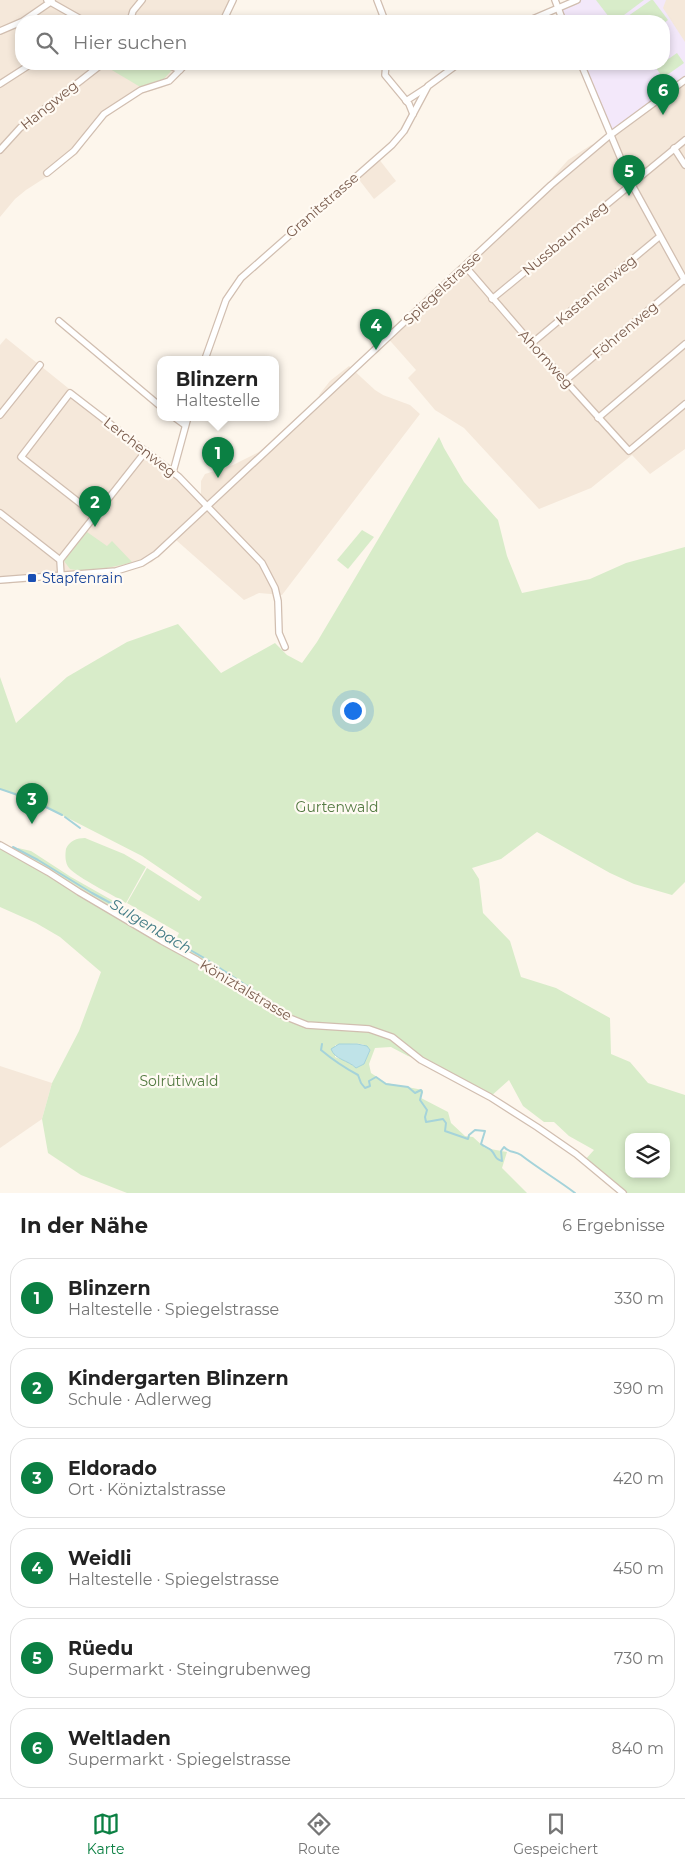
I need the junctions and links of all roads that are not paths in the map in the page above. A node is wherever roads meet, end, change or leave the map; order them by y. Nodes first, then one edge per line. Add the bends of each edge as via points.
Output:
1 (142, 0) edge
2 (233, 0) edge
3 (377, 0) edge
4 (555, 0) edge
5 (577, 0) edge
6 (50, 1) edge
7 (558, 8) junction
8 (31, 15) edge
9 (74, 15) edge
10 (132, 15) edge
11 (226, 15) edge
12 (383, 15) edge
13 (542, 15) edge
14 (561, 15) edge
15 (15, 25) edge
16 (0, 31) edge
17 (22, 70) edge
18 (94, 70) edge
19 (180, 70) edge
20 (385, 70) edge
21 (450, 70) edge
22 (583, 70) edge
23 (685, 80) edge
24 (0, 84) edge
25 (428, 86) junction
26 (406, 101) junction
27 (413, 114) junction
28 (610, 136) junction
29 (685, 140) edge
30 (674, 148) junction
31 (0, 150) edge
32 (685, 165) edge
33 (47, 173) dead end
34 (631, 183) junction
35 (660, 237) junction
36 (465, 266) junction
37 (685, 280) edge
38 (492, 299) junction
39 (59, 321) dead end
40 (532, 344) junction
41 (685, 344) edge
42 (206, 356) edge
43 (40, 365) dead end
44 (565, 381) junction
45 (157, 403) edge
46 (685, 404) edge
47 (0, 415) edge
48 (598, 418) junction
49 (180, 421) edge
50 (186, 421) edge
51 (185, 425) junction
52 (146, 451) junction
53 (173, 472) junction
54 (208, 505) junction
55 (0, 513) edge
56 (95, 515) junction
57 (60, 560) junction
58 (61, 576) junction
59 (0, 580) edge
60 (285, 648) dead end
61 (0, 845) edge
62 (623, 1193) edge

1 - 10 street
2 - 11 street
3 - 12 street
4 - 7 street
5 - 7 street
6 - 8 street
6 - 9 street
7 - 13 street
7 - 14 street
15 - 16 street
17 - 24 street
18 - 31 street, Hangweg via 20,128
19 - 33 street via 168,81 141,90 104,114 74,151
20 - 26 street via 385,75
21 - 25 street, Granitstrasse
22 - 28 street
23 - 28 street, Spiegelstrasse
25 - 26 street
25 - 27 street, Granitstrasse
26 - 27 street
27 - 42 street, Granitstrasse via 392,145 241,278 226,300
28 - 34 street
28 - 36 street, Spiegelstrasse via 551,185
29 - 30 street, Nussbaumweg
30 - 32 street
30 - 34 street, Nussbaumweg
34 - 35 street
34 - 38 street, Nussbaumweg
35 - 37 street
35 - 40 street, Kastanienweg
36 - 38 street, Ahornweg
36 - 54 street, Spiegelstrasse
37 - 44 street, Föhrenweg
38 - 40 street, Ahornweg
39 - 45 street
40 - 44 street, Ahornweg
41 - 48 street
43 - 47 street
44 - 48 street, Ahornweg
46 - 48 street, Ahornweg via 629,451
49 - 51 street
50 - 51 street
51 - 53 street
52 - 53 street, Lerchenweg
52 - 56 street
52 - 56 street, Lerchenweg via 70,393 21,457
53 - 54 street, Lerchenweg
54 - 58 street, Spiegelstrasse via 142,563 116,571
54 - 60 street, Lerchenweg via 268,572 278,601 279,633
55 - 57 street
56 - 57 street
57 - 58 street
58 - 59 street, Spiegelstrasse
61 - 62 street, Köniztalstrasse via 197,960 282,1015 307,1025 369,1029 392,1037 421,1060 537,1127

